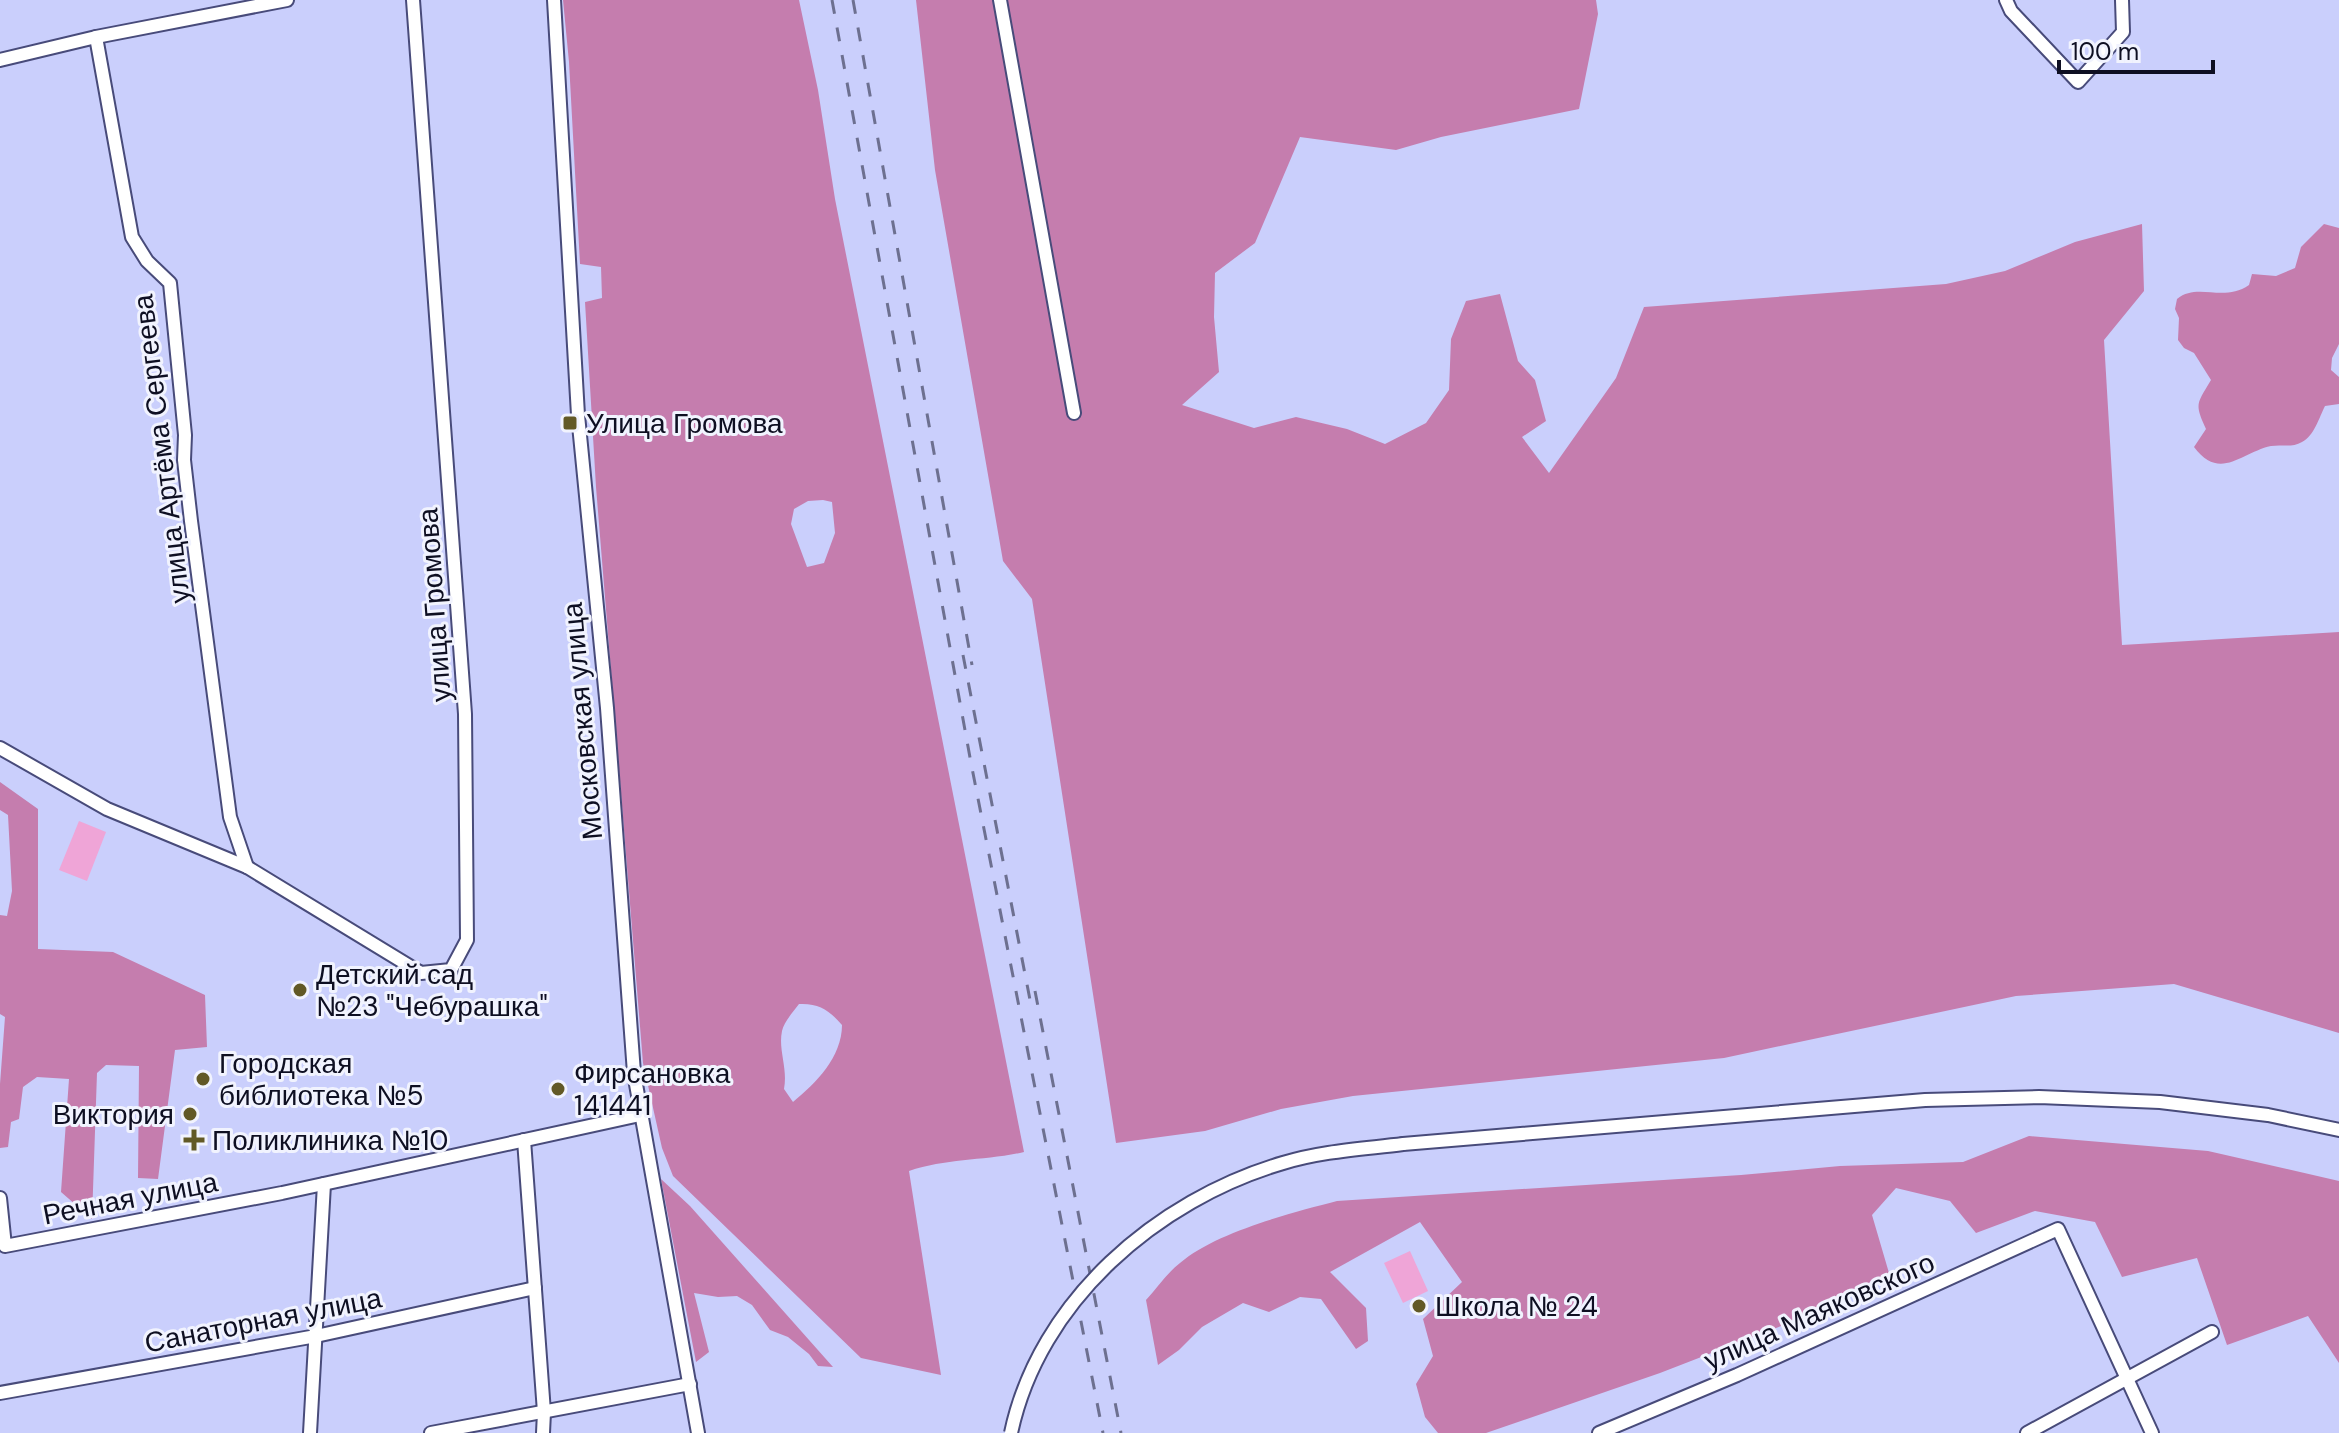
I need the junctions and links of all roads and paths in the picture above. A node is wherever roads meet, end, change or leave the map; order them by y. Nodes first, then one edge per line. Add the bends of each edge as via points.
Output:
1 (287, 0) edge
2 (413, 0) edge
3 (554, 0) edge
4 (1000, 0) edge
5 (2006, 0) edge
6 (2122, 0) edge
7 (96, 37) junction
8 (0, 60) edge
9 (1074, 413) dead end
10 (0, 748) edge
11 (247, 867) junction
12 (640, 1115) junction
13 (2339, 1130) edge
14 (524, 1140) junction
15 (324, 1184) junction
16 (0, 1198) edge
17 (3, 1247) edge
18 (535, 1288) junction
19 (2212, 1332) dead end
20 (316, 1336) junction
21 (2125, 1379) junction
22 (690, 1384) junction
23 (0, 1393) edge
24 (544, 1412) junction
25 (310, 1433) edge
26 (431, 1433) edge
27 (543, 1433) edge
28 (698, 1433) edge
29 (1011, 1433) edge
30 (1599, 1433) edge
31 (2027, 1433) edge
32 (2152, 1433) edge

1 - 7 street
2 - 11 street, улица Громова via 465,714 467,940 451,970 421,973
3 - 12 street, Московская улица via 578,415
4 - 9 street
5 - 6 street via 2078,82 2123,32
7 - 8 street
7 - 11 street, улица Артёма Сергеева via 132,237 170,283 191,521 230,817
10 - 11 street via 107,809
12 - 14 street, Речная улица
12 - 22 street, Московская улица
13 - 29 street, bridge via 2160,1102 1925,1100 1403,1144 1283,1162 1237,1179 1169,1216 1109,1263 1054,1326 1031,1370
14 - 15 street, Речная улица
14 - 18 street
15 - 17 street, Речная улица
15 - 20 street
16 - 17 street, Речная улица
18 - 20 street, Санаторная улица
18 - 24 street
19 - 21 street
20 - 23 street, Санаторная улица
20 - 25 street
21 - 30 street, улица Маяковского via 2058,1229
21 - 31 street
21 - 32 street
22 - 24 street
22 - 28 street, Московская улица
24 - 26 street
24 - 27 street

